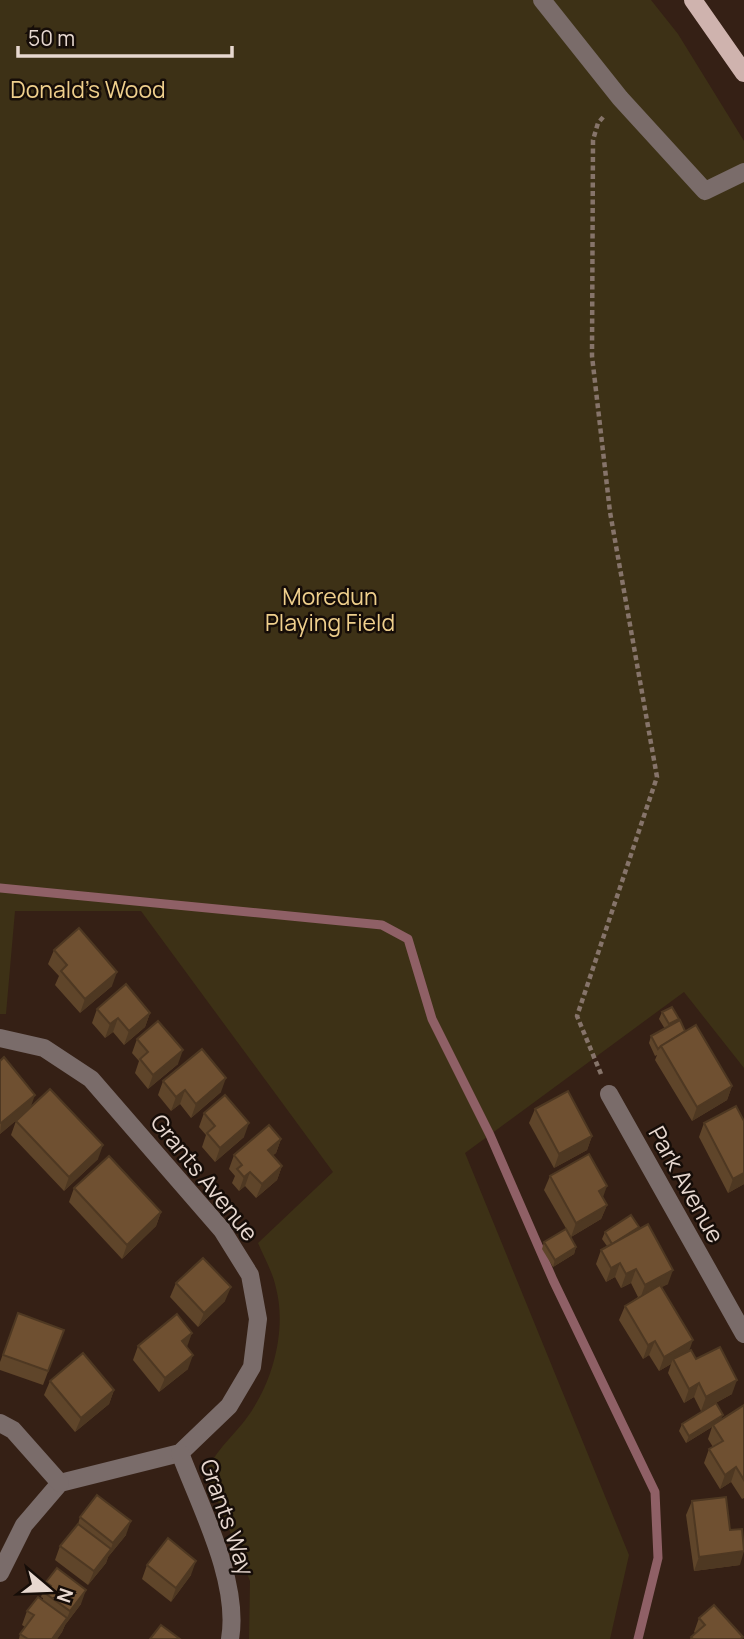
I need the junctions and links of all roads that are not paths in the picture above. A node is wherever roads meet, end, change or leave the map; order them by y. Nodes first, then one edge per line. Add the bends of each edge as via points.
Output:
1 (542, 0) edge
2 (693, 0) edge
3 (744, 73) edge
4 (744, 172) edge
5 (0, 1038) edge
6 (609, 1094) road end
7 (744, 1334) edge
8 (0, 1423) edge
9 (180, 1453) junction
10 (60, 1483) junction
11 (0, 1573) edge
12 (230, 1639) edge

1 - 4 street via 620,99 705,191
2 - 3 main road
5 - 9 street, Grants Avenue via 44,1048 91,1079 222,1230 250,1275 258,1319 252,1367 229,1406
6 - 7 street, Park Avenue
8 - 10 street via 13,1430
9 - 10 street, Grants Avenue
9 - 12 street, Grants Way via 229,1591
10 - 11 street via 24,1525

